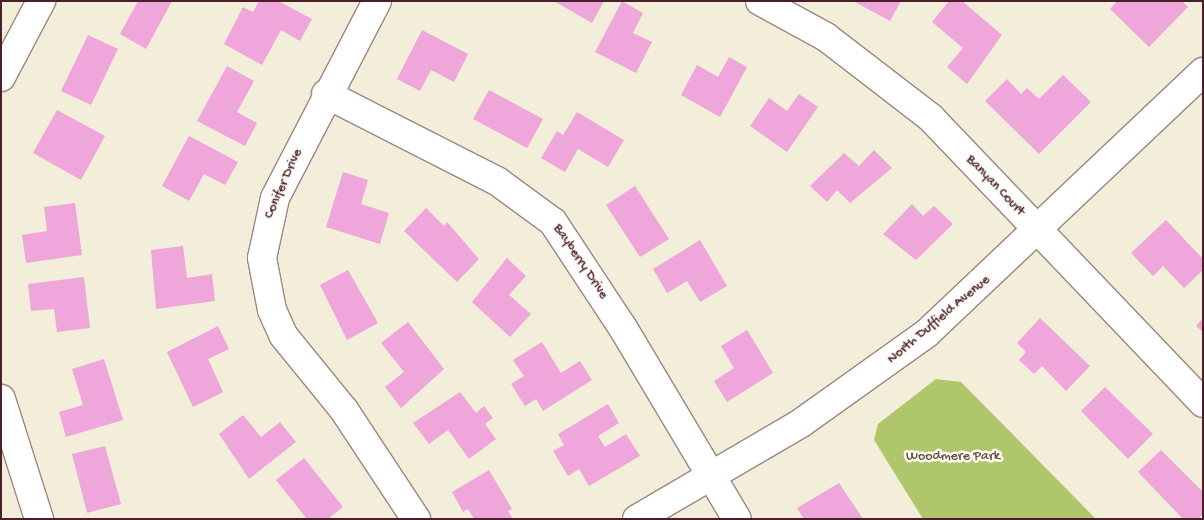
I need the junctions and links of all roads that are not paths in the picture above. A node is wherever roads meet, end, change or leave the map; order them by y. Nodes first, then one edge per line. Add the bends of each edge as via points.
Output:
1 (41, 1) edge
2 (376, 1) edge
3 (760, 1) edge
4 (1203, 72) edge
5 (1, 77) edge
6 (326, 94) junction
7 (1038, 229) junction
8 (1, 399) edge
9 (1203, 403) edge
10 (709, 475) junction
11 (39, 519) edge
12 (416, 519) edge
13 (637, 519) edge
14 (737, 519) edge

1 - 5 street
2 - 6 street, Conifer Drive
3 - 7 street, Banyan Court via 826,37 932,118
4 - 7 street, North Duffield Avenue
6 - 10 street, Bayberry Drive via 497,181 553,222 623,328
6 - 12 street, Conifer Drive via 267,220 263,277 283,334 344,410
7 - 9 street, Banyan Court
7 - 10 street, North Duffield Avenue via 965,300 886,365 802,423
8 - 11 street
10 - 13 street, North Duffield Avenue
10 - 14 street, Bayberry Drive

